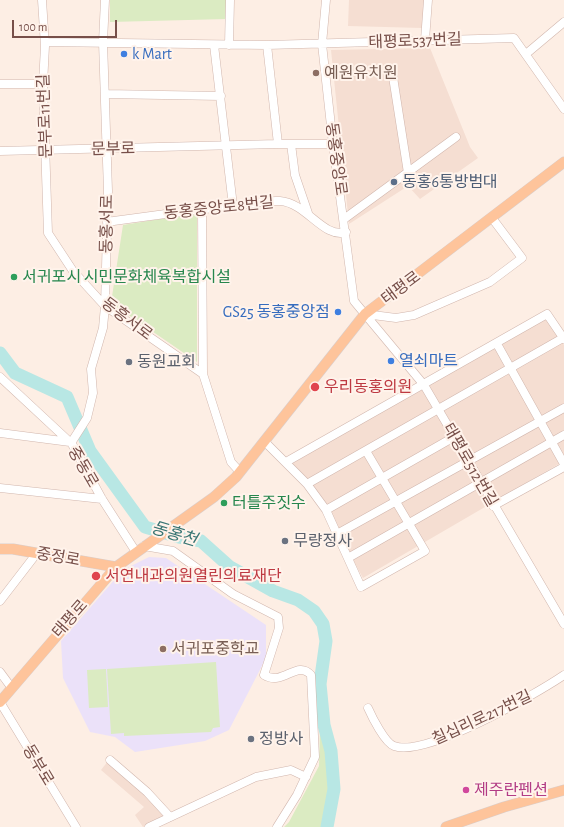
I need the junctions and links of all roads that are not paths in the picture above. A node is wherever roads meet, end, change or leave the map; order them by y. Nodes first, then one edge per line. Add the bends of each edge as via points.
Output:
1 (42, 0) edge
2 (105, 0) edge
3 (230, 0) edge
4 (326, 0) edge
5 (428, 0) edge
6 (564, 22) edge
7 (425, 40) junction
8 (45, 42) junction
9 (104, 42) junction
10 (322, 44) junction
11 (214, 45) junction
12 (229, 45) junction
13 (267, 45) junction
14 (526, 54) junction
15 (393, 77) dead end
16 (0, 84) edge
17 (43, 84) junction
18 (105, 94) junction
19 (221, 96) junction
20 (564, 109) edge
21 (456, 137) dead end
22 (278, 144) junction
23 (291, 144) junction
24 (333, 144) junction
25 (226, 146) junction
26 (46, 150) junction
27 (106, 150) junction
28 (0, 151) edge
29 (564, 162) edge
30 (408, 172) junction
31 (233, 206) junction
32 (202, 209) junction
33 (308, 213) junction
34 (492, 218) junction
35 (344, 219) junction
36 (107, 222) junction
37 (346, 232) junction
38 (48, 233) joint
39 (106, 306) junction
40 (365, 314) junction
41 (564, 339) edge
42 (497, 344) junction
43 (510, 368) junction
44 (203, 374) junction
45 (0, 376) edge
46 (424, 385) junction
47 (564, 408) edge
48 (439, 410) junction
49 (540, 422) junction
50 (0, 433) edge
51 (564, 435) edge
52 (454, 437) junction
53 (265, 442) junction
54 (551, 442) junction
55 (70, 443) junction
56 (366, 451) junction
57 (286, 462) junction
58 (468, 462) junction
59 (564, 464) edge
60 (564, 467) edge
61 (240, 472) junction
62 (382, 478) junction
63 (480, 483) junction
64 (307, 484) junction
65 (0, 488) edge
66 (102, 499) junction
67 (396, 502) junction
68 (494, 506) junction
69 (326, 510) junction
70 (408, 523) junction
71 (337, 534) junction
72 (142, 547) junction
73 (0, 549) edge
74 (37, 553) junction
75 (348, 558) junction
76 (116, 566) junction
77 (0, 601) edge
78 (564, 624) edge
79 (0, 672) edge
80 (564, 675) edge
81 (11, 687) junction
82 (0, 702) edge
83 (368, 708) dead end
84 (110, 760) dead end
85 (306, 777) junction
86 (564, 790) edge
87 (170, 817) junction
88 (76, 827) edge
89 (149, 827) edge
90 (277, 827) edge
91 (446, 827) edge

1 - 8 street, 문부로11번길
2 - 9 street, 동홍서로
3 - 12 street
4 - 10 street, 동홍중앙로
5 - 7 street
6 - 14 street
7 - 10 street, 태평로537번길
7 - 14 street, 태평로537번길 via 514,38
8 - 9 street, 태평로537번길
8 - 17 street, 문부로11번길
9 - 11 street, 태평로537번길
9 - 18 street, 동홍서로
10 - 13 street, 태평로537번길
10 - 24 street, 동홍중앙로
11 - 12 street, 태평로537번길
11 - 19 street
12 - 13 street, 태평로537번길
13 - 22 street
14 - 20 street, 태평로537번길
15 - 30 street
16 - 17 street
17 - 26 street, 문부로11번길
18 - 19 street
18 - 27 street, 동홍서로
19 - 25 street
21 - 30 street
22 - 23 street, 문부로
22 - 25 street, 문부로
23 - 24 street, 문부로
23 - 33 street via 295,174
24 - 35 street, 동홍중앙로
25 - 27 street, 문부로
25 - 31 street
26 - 27 street, 문부로
26 - 28 street, 문부로
26 - 38 street, 문부로11번길
27 - 36 street, 동홍서로
29 - 34 main road, 태평로
30 - 35 street
31 - 32 street, 동홍중앙로8번길
31 - 33 street, 동홍중앙로8번길 via 281,201
32 - 36 street, 동홍중앙로8번길
32 - 44 street
33 - 37 street, 동홍중앙로8번길 via 331,233
34 - 40 main road, 태평로
34 - 40 street via 522,258 490,282 414,315 396,318
35 - 37 street, 동홍중앙로
36 - 39 street, 동홍서로
37 - 40 street, 동홍중앙로 via 354,301
38 - 39 street, 동흥서로 via 73,271
39 - 44 street, 동흥서로
39 - 55 street, 동홍서로 via 103,328 91,369 93,393 87,418
40 - 46 street, 태평로512번길
40 - 53 main road, 태평로
41 - 42 street via 547,314
41 - 43 street
42 - 43 street
42 - 46 street
43 - 48 street
43 - 49 street
44 - 61 street via 231,462
45 - 55 street, 중동로
46 - 48 street, 태평로512번길
46 - 57 street
47 - 49 street
48 - 52 street, 태평로512번길
48 - 56 street
49 - 54 street
49 - 58 street
50 - 55 street
51 - 54 street
52 - 58 street, 태평로512번길
52 - 62 street
53 - 57 street
53 - 61 main road, 태평로
54 - 59 street
54 - 63 street
55 - 66 street, 중동로
56 - 62 street
56 - 64 street
57 - 64 street
58 - 63 street, 태평로512번길
58 - 67 street
60 - 68 street
61 - 72 main road, 태평로 via 214,497
62 - 67 street
62 - 69 street
63 - 68 street, 태평로512번길
63 - 70 street
64 - 69 street
65 - 66 street
66 - 72 street, 중동로
67 - 70 street
67 - 71 street
68 - 78 street, 태평로512번길
69 - 71 street
70 - 75 street
70 - 75 street via 425,551 361,586
71 - 75 street
72 - 76 main road, 태평로
72 - 85 street via 173,551 233,594 278,618 279,628 264,675 280,679 299,669 307,670 310,675 315,757
73 - 74 main road, 중정로
74 - 76 main road, 중정로
74 - 77 street
76 - 81 main road, 태평로
79 - 81 street
80 - 83 street, 칠십리로217번길 via 544,689 469,728 422,746 395,746 389,743
81 - 82 main road, 태평로
82 - 88 street, 동부로
84 - 87 street via 147,792
85 - 87 street via 291,770 256,776
85 - 90 street
86 - 91 main road
87 - 89 street

